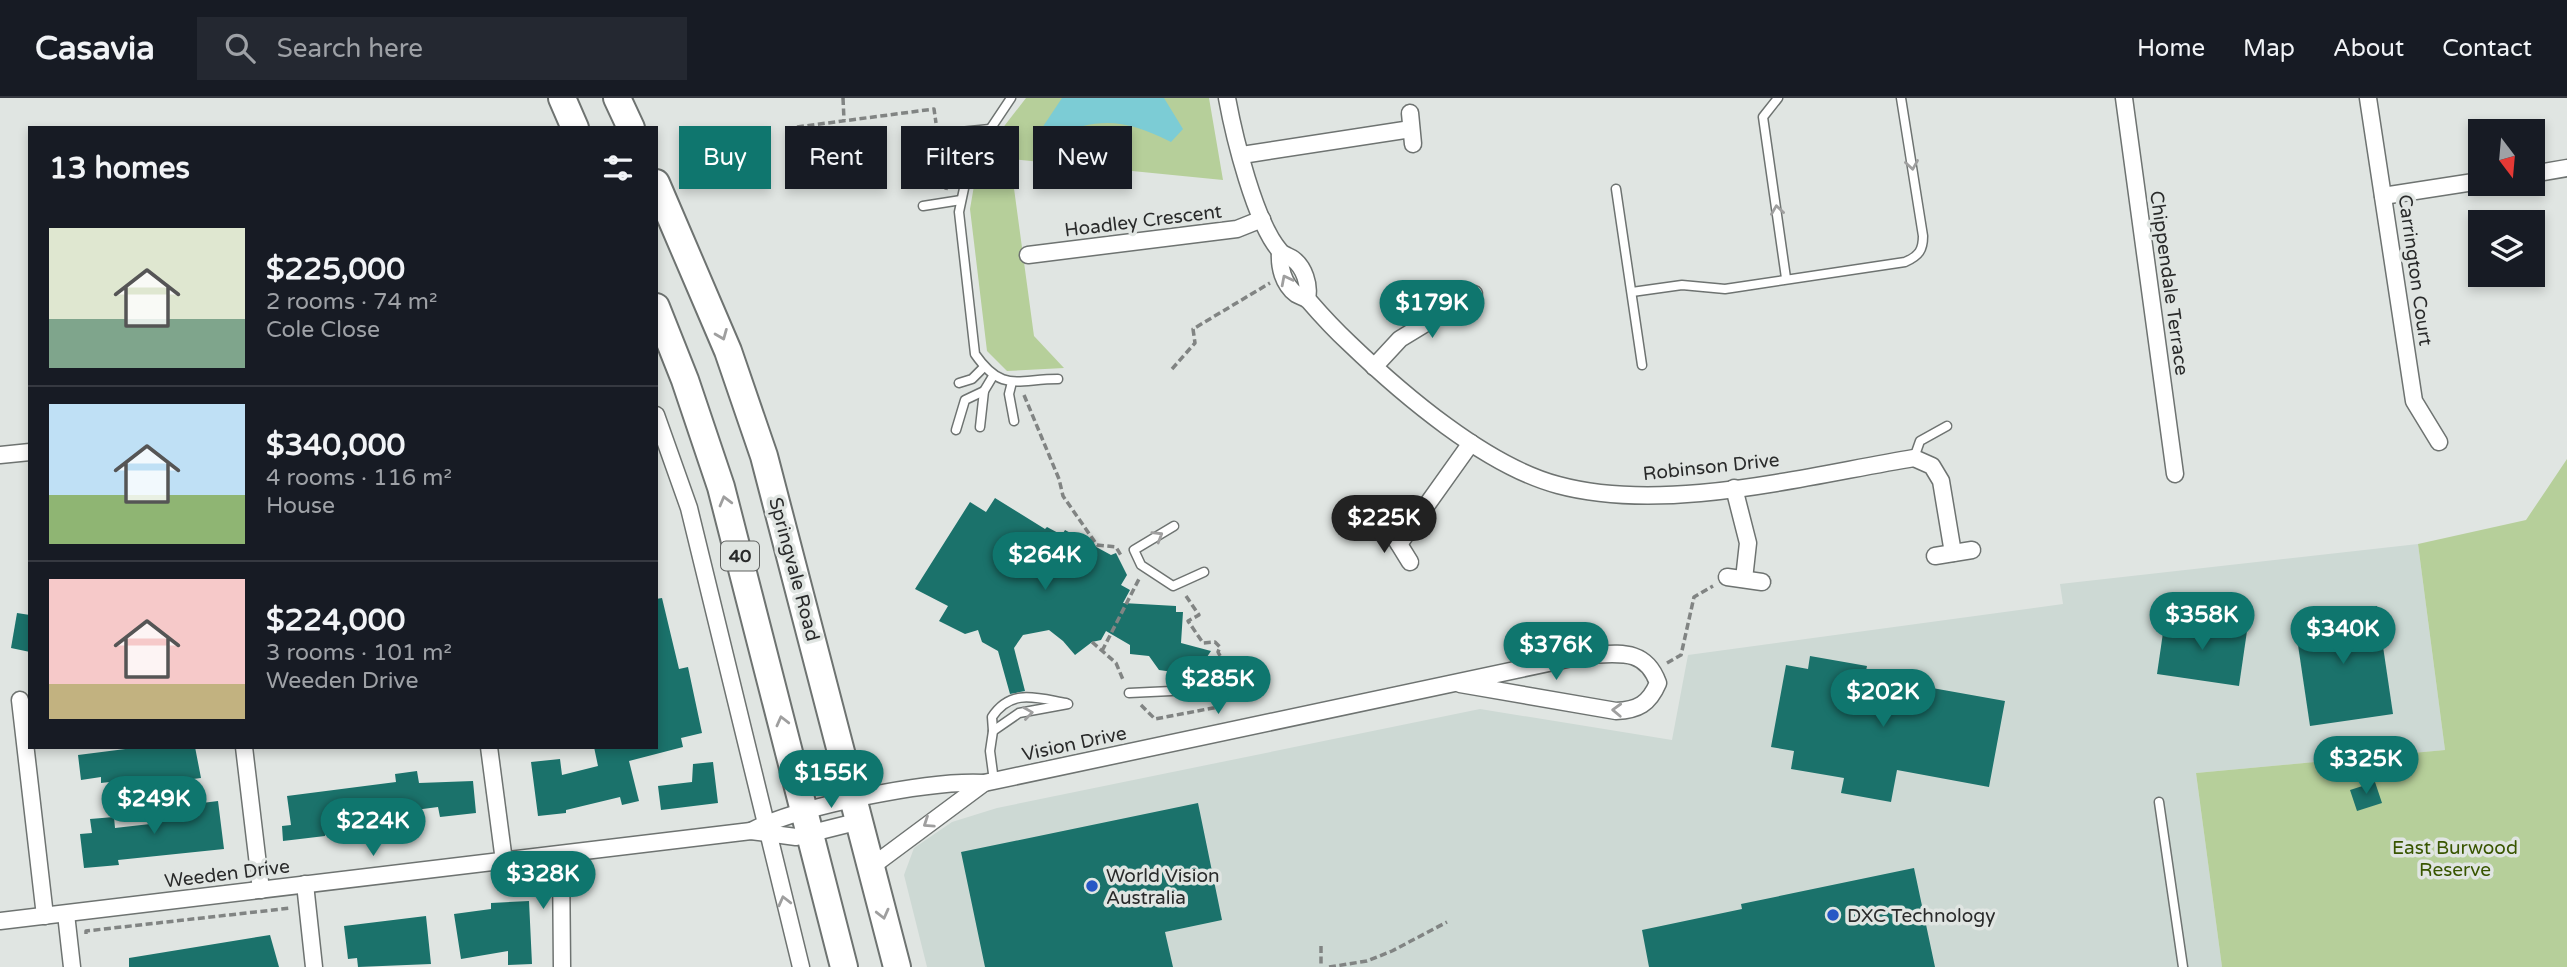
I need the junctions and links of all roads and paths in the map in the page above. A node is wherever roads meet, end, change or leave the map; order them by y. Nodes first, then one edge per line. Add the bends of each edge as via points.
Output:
1 (562, 98) edge
2 (617, 98) edge
3 (843, 98) edge
4 (1011, 98) edge
5 (1227, 98) edge
6 (1778, 98) edge
7 (1901, 98) edge
8 (2124, 98) edge
9 (2368, 98) edge
10 (844, 121) junction
11 (574, 126) edge
12 (630, 126) edge
13 (805, 126) edge
14 (934, 126) edge
15 (992, 126) edge
16 (1411, 129) dead end
17 (1241, 155) junction
18 (2567, 168) edge
19 (2545, 172) edge
20 (2468, 183) edge
21 (658, 188) edge
22 (947, 189) edge
23 (965, 189) edge
24 (1616, 189) dead end
25 (2384, 195) junction
26 (961, 200) junction
27 (946, 203) junction
28 (923, 206) dead end
29 (1262, 219) junction
30 (1028, 255) dead end
31 (1786, 278) junction
32 (1275, 280) dead end
33 (1632, 292) junction
34 (1474, 294) dead end
35 (658, 312) edge
36 (1642, 365) dead end
37 (1374, 367) junction
38 (984, 368) junction
39 (1172, 369) dead end
40 (993, 376) junction
41 (1058, 379) dead end
42 (959, 383) dead end
43 (1011, 386) junction
44 (984, 391) junction
45 (658, 421) edge
46 (1014, 421) dead end
47 (1947, 426) dead end
48 (980, 427) dead end
49 (956, 430) dead end
50 (2439, 442) dead end
51 (1471, 443) junction
52 (28, 452) edge
53 (0, 455) edge
54 (1914, 458) junction
55 (2175, 474) dead end
56 (1734, 488) junction
57 (1174, 527) dead end
58 (1389, 528) dead end
59 (1399, 544) junction
60 (1972, 551) dead end
61 (1953, 553) junction
62 (1935, 556) dead end
63 (1410, 562) dead end
64 (1126, 565) dead end
65 (1204, 572) dead end
66 (1131, 573) dead end
67 (1727, 577) joint
68 (1744, 579) junction
69 (1762, 582) dead end
70 (1180, 598) dead end
71 (1102, 651) dead end
72 (1653, 670) junction
73 (1198, 681) dead end
74 (1460, 684) junction
75 (1256, 687) dead end
76 (1129, 693) dead end
77 (20, 700) dead end
78 (993, 731) junction
79 (244, 749) edge
80 (489, 749) edge
81 (989, 782) junction
82 (2159, 802) dead end
83 (858, 811) junction
84 (808, 823) junction
85 (761, 830) junction
86 (561, 855) junction
87 (504, 861) junction
88 (871, 867) junction
89 (305, 884) junction
90 (261, 890) junction
91 (291, 908) dead end
92 (66, 914) junction
93 (45, 916) junction
94 (0, 921) edge
95 (1447, 922) dead end
96 (86, 931) dead end
97 (1321, 946) dead end
98 (72, 967) edge
99 (314, 967) edge
100 (562, 967) edge
101 (801, 967) edge
102 (844, 967) edge
103 (897, 967) edge
104 (1321, 967) edge
105 (1329, 967) edge
106 (2183, 967) edge

1 - 11 highway
2 - 12 highway
3 - 10 path
4 - 15 lane
5 - 17 street, Robinson Drive
31 -> 6 lane via 1763,117
7 -> 31 lane via 1923,248 1916,258 1905,262
8 - 55 street, Chippendale Terrace
9 - 25 street, Carrington Court
10 - 13 path
10 - 14 path via 934,109
16 - 17 street
17 - 29 street, Robinson Drive
18 - 19 street
20 - 25 street
21 -> 83 highway, Springvale Road / 40 via 728,351 764,456
22 - 27 path
23 - 26 lane
24 - 33 lane
25 - 50 street, Carrington Court via 2414,401
26 - 27 lane
26 - 38 lane via 975,354
27 - 28 lane
29 - 30 street, Hoadley Crescent via 1237,229
29 - 37 street, Robinson Drive via 1280,252 1282,275 1291,290 1307,298
31 - 33 lane via 1725,289 1682,285
32 - 39 path via 1193,329 1195,343
33 - 36 lane
34 - 37 street via 1400,338
84 -> 35 highway, 40 via 721,487
37 - 51 street, Robinson Drive
38 - 40 lane
38 - 42 lane
40 - 43 lane
40 - 44 lane
41 - 43 lane
43 - 46 lane
43 - 64 path via 1022,391 1063,496 1097,545 1116,547
44 - 48 lane
44 - 49 lane via 965,400
45 - 85 street via 689,508
47 - 54 lane via 1920,441
51 - 56 street, Robinson Drive via 1556,485 1601,493 1653,496
51 - 59 street
52 - 53 street
54 - 56 street, Robinson Drive
54 - 61 street via 1932,466 1941,481
56 - 68 street via 1748,543
65 -> 57 lane via 1173,586 1141,565 1134,550
58 - 59 street
59 - 63 street
60 - 61 street
61 - 62 street
66 - 71 path via 1140,580
67 - 68 street
67 - 72 path via 1694,597 1681,655
68 - 69 street
70 - 73 path via 1187,596 1199,615 1188,621 1203,642 1220,647 1217,652 1224,666
72 - 74 street, Vision Drive via 1629,654 1586,654
72 -> 74 street, Vision Drive via 1658,683 1651,699 1634,710 1616,711
74 - 81 street, Vision Drive
75 - 76 lane
77 - 93 street
78 -> 78 lane via 1019,713 1069,704 1032,696 1006,701 992,717
78 - 81 lane
79 - 90 street
80 - 87 street
81 - 83 street, Vision Drive via 963,782
81 -> 88 street, Vision Drive
82 - 106 lane
83 - 84 street, Weeden Drive
83 - 84 street, Weeden Drive
83 - 88 highway, Springvale Road / 40
84 - 85 street, Weeden Drive
84 - 85 street, Weeden Drive via 789,838
84 - 102 highway, 40
85 - 86 street, Weeden Drive
101 -> 85 street
86 - 87 street, Weeden Drive
86 - 100 street
87 - 89 street, Weeden Drive
88 -> 103 highway, Springvale Road / 40
89 - 90 street, Weeden Drive
89 - 99 street
90 - 92 street, Weeden Drive
91 - 96 path
92 - 93 street, Weeden Drive
92 - 98 street
93 - 94 street, Weeden Drive
95 - 105 path via 1367,961
97 - 104 path

